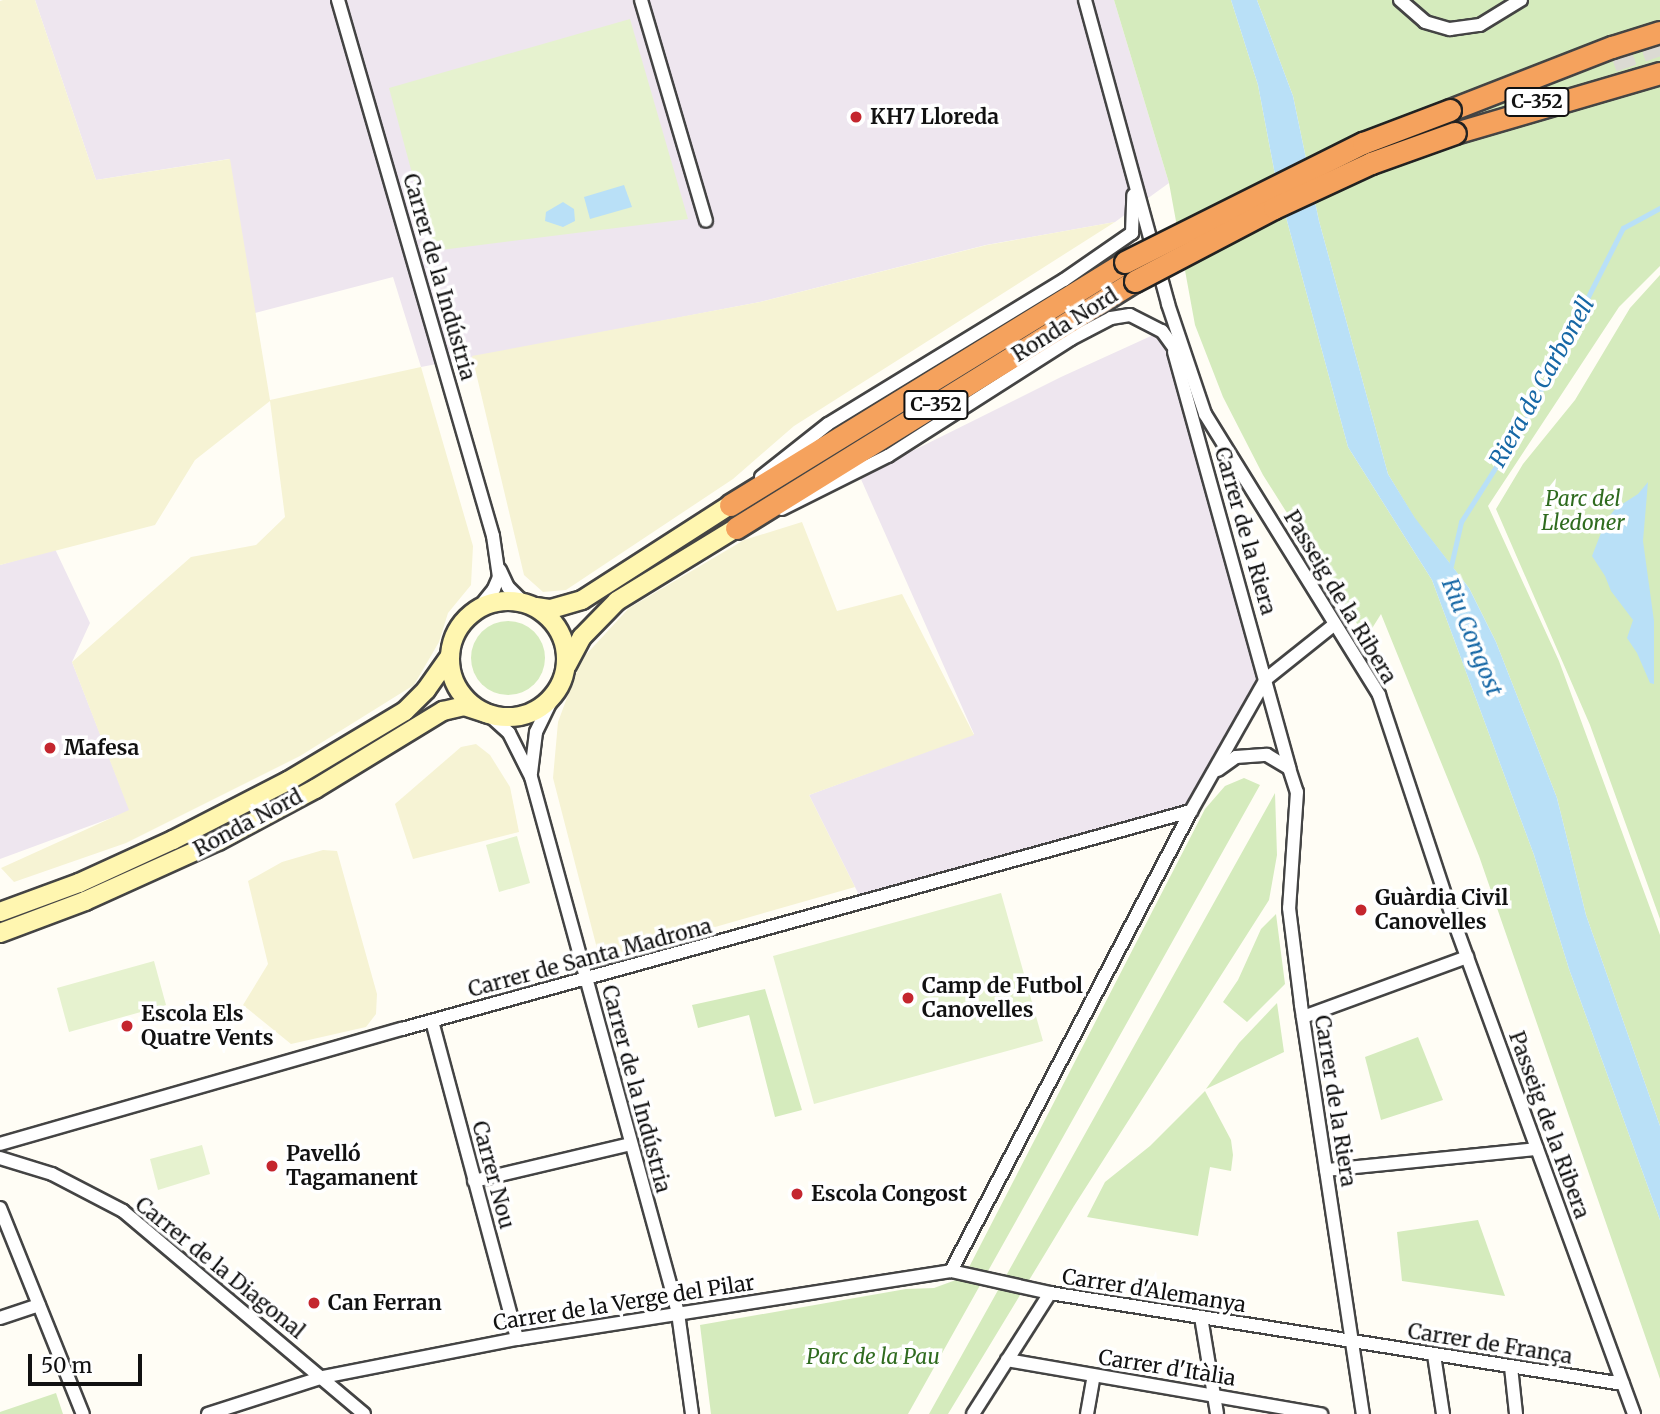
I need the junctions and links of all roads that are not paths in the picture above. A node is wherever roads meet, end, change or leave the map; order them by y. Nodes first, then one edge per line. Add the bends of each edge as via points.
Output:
1 (338, 0) edge
2 (641, 0) edge
3 (1085, 0) edge
4 (1400, 0) edge
5 (1521, 0) edge
6 (1660, 32) edge
7 (1660, 73) edge
8 (1450, 110) junction
9 (1455, 133) junction
10 (1133, 174) junction
11 (706, 221) dead end
12 (1168, 304) junction
13 (1173, 346) junction
14 (1190, 371) junction
15 (730, 505) junction
16 (736, 528) junction
17 (499, 566) junction
18 (529, 605) junction
19 (476, 611) junction
20 (1335, 624) junction
21 (450, 656) junction
22 (566, 668) junction
23 (1266, 679) junction
24 (553, 697) junction
25 (488, 714) junction
26 (1289, 768) junction
27 (1215, 772) junction
28 (531, 777) junction
29 (1191, 811) junction
30 (0, 912) edge
31 (0, 933) edge
32 (1467, 957) junction
33 (586, 980) junction
34 (1303, 1017) junction
35 (432, 1021) junction
36 (0, 1144) edge
37 (630, 1144) junction
38 (1537, 1149) junction
39 (0, 1158) edge
40 (1326, 1170) junction
41 (474, 1181) junction
42 (0, 1208) edge
43 (951, 1271) junction
44 (1050, 1293) junction
45 (39, 1305) junction
46 (678, 1313) junction
47 (1201, 1317) junction
48 (0, 1318) edge
49 (517, 1339) junction
50 (1352, 1342) junction
51 (1434, 1354) junction
52 (1007, 1360) junction
53 (1511, 1367) junction
54 (1094, 1376) junction
55 (323, 1377) junction
56 (1623, 1384) junction
57 (1214, 1395) junction
58 (249, 1401) junction
59 (83, 1414) edge
60 (208, 1414) edge
61 (253, 1414) edge
62 (364, 1414) edge
63 (692, 1414) edge
64 (973, 1414) edge
65 (1087, 1414) edge
66 (1217, 1414) edge
67 (1321, 1414) edge
68 (1363, 1414) edge
69 (1443, 1414) edge
70 (1516, 1414) edge
71 (1634, 1414) edge

1 - 17 street, Carrer de la Indústria
2 - 11 street
3 - 10 street, Passeig de la Ribera
4 - 5 street via 1424,22 1450,29 1480,25
6 - 8 highway
7 - 9 highway
8 - 9 highway, Ronda Nord / C-352 via 1616,66
8 - 15 highway, Ronda Nord / C-352, bridge via 1363,143 1125,261
9 - 16 highway, Ronda Nord / C-352, bridge via 1371,163 1273,208 1135,281
10 - 12 street, Passeig de la Ribera
10 - 15 street via 1132,233 1053,287 828,424
12 - 13 street, Carrer de la Riera
12 - 14 street, Passeig de la Ribera
13 - 14 street
13 - 16 street via 1162,331 1130,315 1111,318 888,456
13 - 23 street, Carrer de la Riera
14 - 20 street, Passeig de la Ribera via 1205,414
15 - 18 main road, Ronda Nord / C-352 via 582,600 551,609
16 - 22 main road, Ronda Nord / C-352 via 617,601 582,637
17 - 18 street, Carrer de la Indústria via 508,587
17 - 19 street via 494,589
18 - 19 main road, C-352 via 492,603
18 - 22 main road via 559,630 566,648
19 - 21 main road via 458,631
20 - 23 street
20 - 32 street, Passeig de la Ribera via 1379,695
21 - 25 main road via 459,691
21 - 30 main road, Ronda Nord via 405,711 288,781 161,846
22 - 24 main road, C-352
23 - 26 street, Carrer de la Riera
23 - 27 street
24 - 25 main road via 526,715
24 - 28 street via 536,732
25 - 28 street via 509,733
25 - 31 main road, Ronda Nord via 464,706 443,711 315,789 218,841
26 - 27 street via 1267,755 1236,757
26 - 34 street, Carrer de la Riera via 1297,792 1289,908
27 - 29 street
28 - 33 street, Carrer de la Indústria
29 - 33 street, Carrer de Santa Madrona
29 - 43 street
32 - 34 street
32 - 38 street, Passeig de la Ribera
33 - 35 street, Carrer de Santa Madrona
33 - 37 street, Carrer de la Indústria
34 - 40 street, Carrer de la Riera
35 - 36 street, Carrer de Santa Madrona
35 - 41 street, Carrer Nou
37 - 41 street
37 - 46 street, Carrer de la Indústria
38 - 40 street
38 - 56 street, Passeig de la Ribera
39 - 55 street, Carrer de la Diagonal via 52,1174 122,1211
40 - 50 street, Carrer de la Riera
41 - 49 street, Carrer Nou
42 - 45 street
43 - 44 street, Carrer de la Verge del Pilar
43 - 46 street, Carrer de la Verge del Pilar
44 - 47 street, Carrer d'Alemanya
44 - 52 street, Carrer d'Alemanya
45 - 48 street
45 - 59 street
46 - 49 street, Carrer de la Verge del Pilar
46 - 63 street, Carrer de la Indústria
47 - 50 street, Carrer d'Alemanya
47 - 57 street
49 - 55 street, Carrer de la Verge del Pilar
50 - 51 street, Carrer de França
50 - 68 street, Carrer de la Riera
51 - 53 street, Carrer de França
51 - 69 street
52 - 54 street, Carrer d'Itàlia
52 - 64 street, Carrer d'Alemanya
53 - 56 street, Carrer de França
53 - 70 street
54 - 57 street, Carrer d'Itàlia
54 - 65 street
55 - 58 street, Carrer de la Verge del Pilar
55 - 62 street, Carrer de la Diagonal
56 - 71 street, Passeig de la Ribera
57 - 66 street
57 - 67 street, Carrer d'Itàlia
58 - 60 street, Carrer de la Verge del Pilar
58 - 61 street

